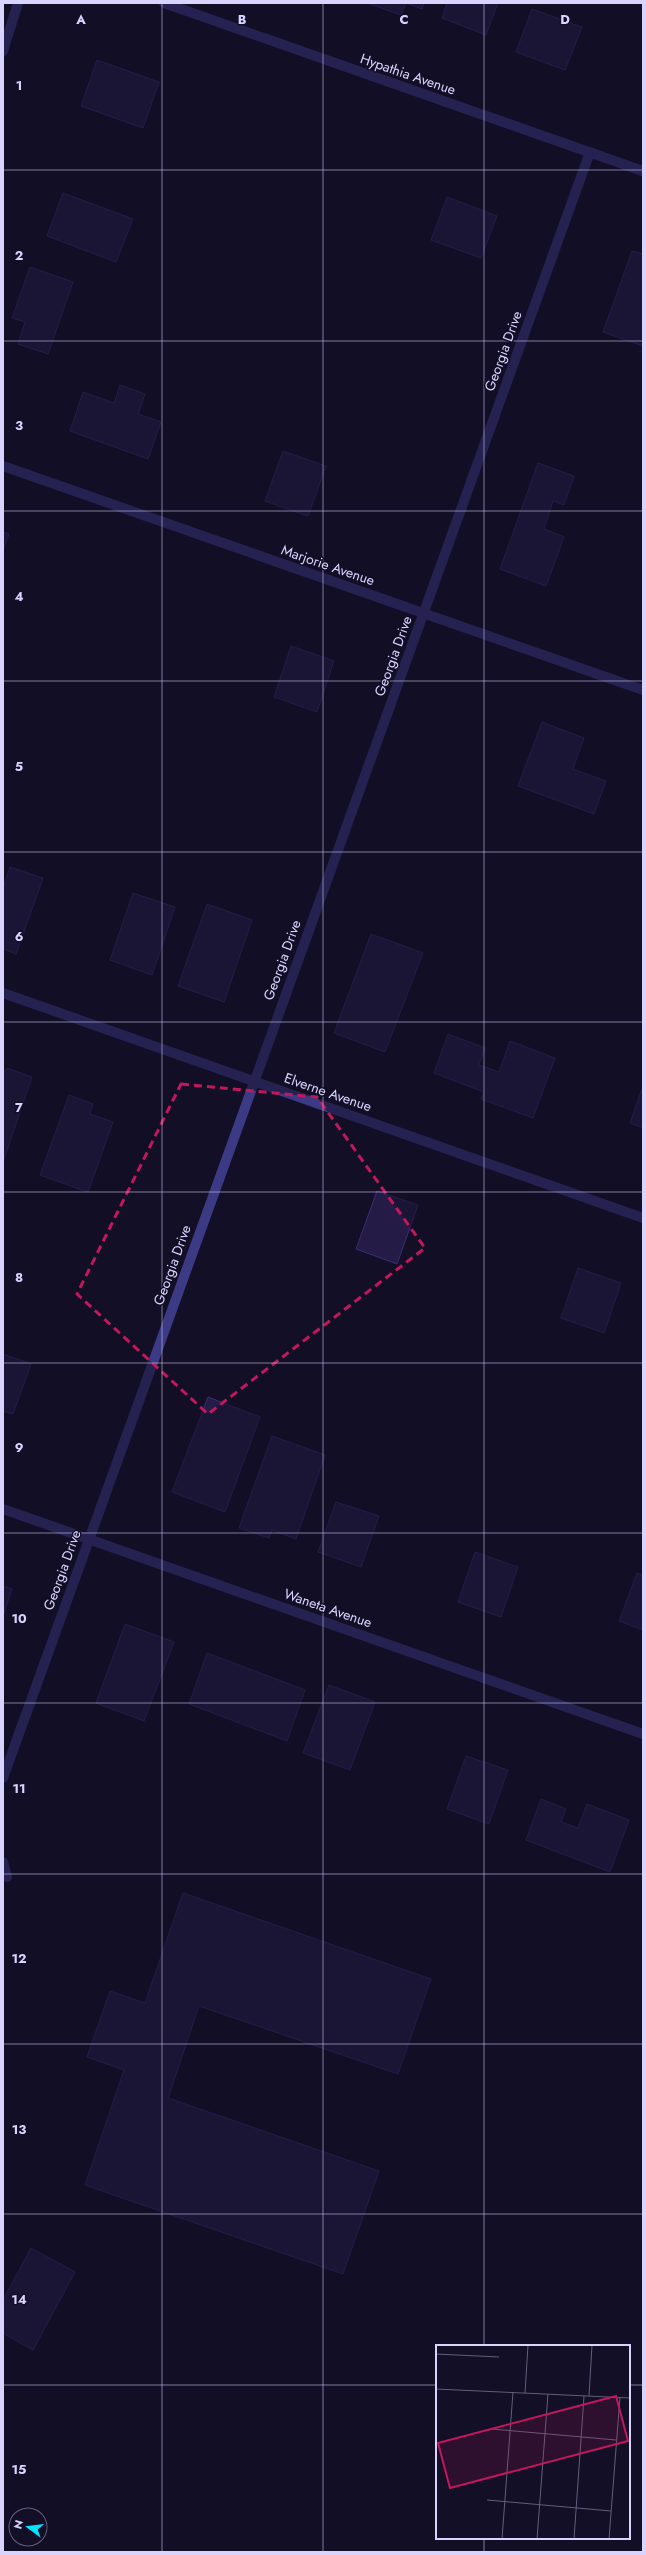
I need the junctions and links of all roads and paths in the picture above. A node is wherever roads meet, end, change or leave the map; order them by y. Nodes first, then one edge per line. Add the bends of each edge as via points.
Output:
1 (18, 3) edge
2 (164, 3) edge
3 (3, 51) edge
4 (590, 152) junction
5 (643, 171) edge
6 (3, 466) edge
7 (423, 613) junction
8 (643, 690) edge
9 (3, 993) edge
10 (254, 1081) junction
11 (643, 1218) edge
12 (3, 1509) edge
13 (88, 1539) junction
14 (643, 1734) edge
15 (3, 1778) edge
16 (3, 1862) edge
17 (7, 1877) dead end

1 - 3 street
2 - 4 street, Hypathia Avenue
4 - 5 street, Hypathia Avenue
4 - 7 street, Georgia Drive
6 - 7 street, Marjorie Avenue
7 - 8 street, Marjorie Avenue
7 - 10 street, Georgia Drive
9 - 10 street, Elverne Avenue
10 - 11 street, Elverne Avenue
10 - 13 street, Georgia Drive
12 - 13 street, Waneta Avenue
13 - 14 street, Waneta Avenue
13 - 15 street, Georgia Drive
16 - 17 street

